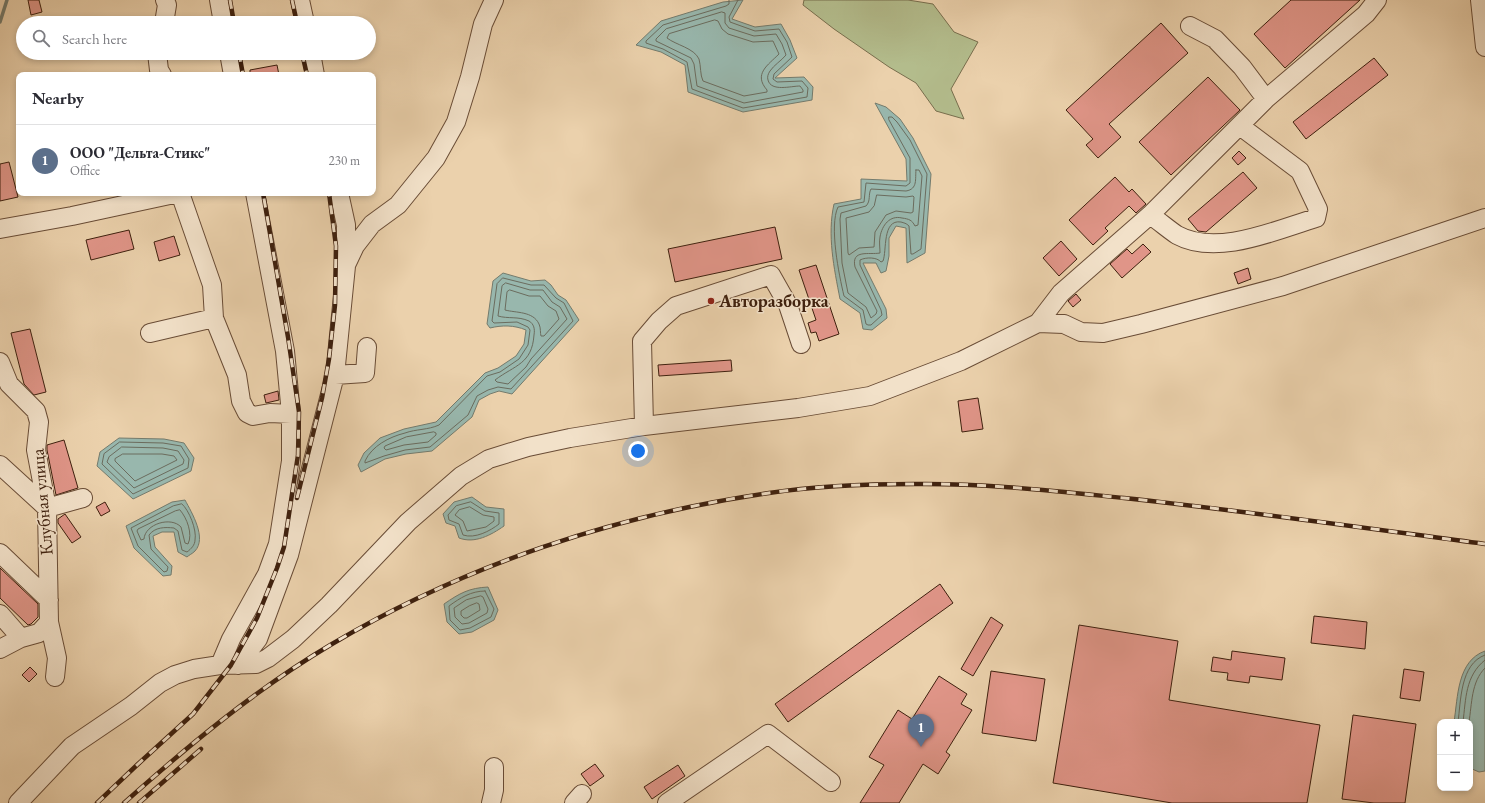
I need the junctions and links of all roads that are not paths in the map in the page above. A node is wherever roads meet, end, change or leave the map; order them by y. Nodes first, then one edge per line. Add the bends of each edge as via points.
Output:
1 (165, 0) edge
2 (219, 0) edge
3 (300, 0) edge
4 (494, 0) edge
5 (1377, 0) edge
6 (1480, 0) edge
7 (165, 16) edge
8 (222, 16) edge
9 (303, 16) edge
10 (1190, 26) dead end
11 (1485, 47) edge
12 (158, 60) edge
13 (230, 60) edge
14 (312, 60) edge
15 (160, 72) edge
16 (232, 72) edge
17 (314, 72) edge
18 (1266, 99) junction
19 (1240, 126) junction
20 (149, 196) edge
21 (180, 196) edge
22 (256, 196) edge
23 (340, 196) edge
24 (109, 200) edge
25 (1150, 215) junction
26 (1485, 218) edge
27 (0, 229) edge
28 (346, 266) junction
29 (214, 318) junction
30 (1038, 323) junction
31 (150, 333) dead end
32 (801, 344) dead end
33 (367, 347) dead end
34 (0, 362) edge
35 (335, 375) junction
36 (291, 414) junction
37 (644, 426) junction
38 (0, 465) edge
39 (83, 498) dead end
40 (47, 508) junction
41 (0, 553) edge
42 (49, 600) junction
43 (0, 614) edge
44 (49, 622) junction
45 (21, 638) junction
46 (0, 648) edge
47 (220, 665) junction
48 (238, 665) junction
49 (55, 678) dead end
50 (494, 767) dead end
51 (831, 782) dead end
52 (18, 803) edge
53 (491, 803) edge
54 (667, 803) edge

1 - 7 street
2 - 8 street
3 - 9 street
4 - 28 street via 483,24 456,122 436,158 398,204 372,224 355,246
5 - 18 street via 1366,14
6 - 11 street
10 - 18 street via 1215,39 1242,67
12 - 15 street
13 - 16 street
14 - 17 street
18 - 19 street
19 - 25 street
19 - 25 street via 1300,172 1318,209 1316,218 1235,243 1202,244 1178,235
20 - 24 street
21 - 29 street via 212,285
22 - 36 street via 285,351
23 - 28 street via 346,225
24 - 27 street via 72,216
25 - 30 street via 1061,293
26 - 30 street via 1282,286 1103,333 1081,332 1064,324
28 - 35 street
29 - 31 street
29 - 36 street via 237,375 241,401 247,413 253,416 270,413
30 - 37 street via 961,361 870,396 798,408
32 - 37 street via 788,304 771,275 676,306 642,341
33 - 35 street via 365,373
34 - 40 street, Клубная улица via 9,384 36,411 39,422 36,450
35 - 48 street via 289,555 258,639
36 - 47 street via 291,461 278,544 267,574 231,639
37 - 48 street via 570,438 489,459 461,476 408,522 293,639 256,664
38 - 40 street
39 - 40 street
40 - 42 street, Клубная улица
41 - 42 street
42 - 44 street, Клубная улица
43 - 45 street
44 - 45 street via 39,633
44 - 49 street, Клубная улица via 57,658
45 - 46 street
47 - 48 street
47 - 52 street via 194,669 160,683 72,746
50 - 53 street
51 - 54 street via 768,734

